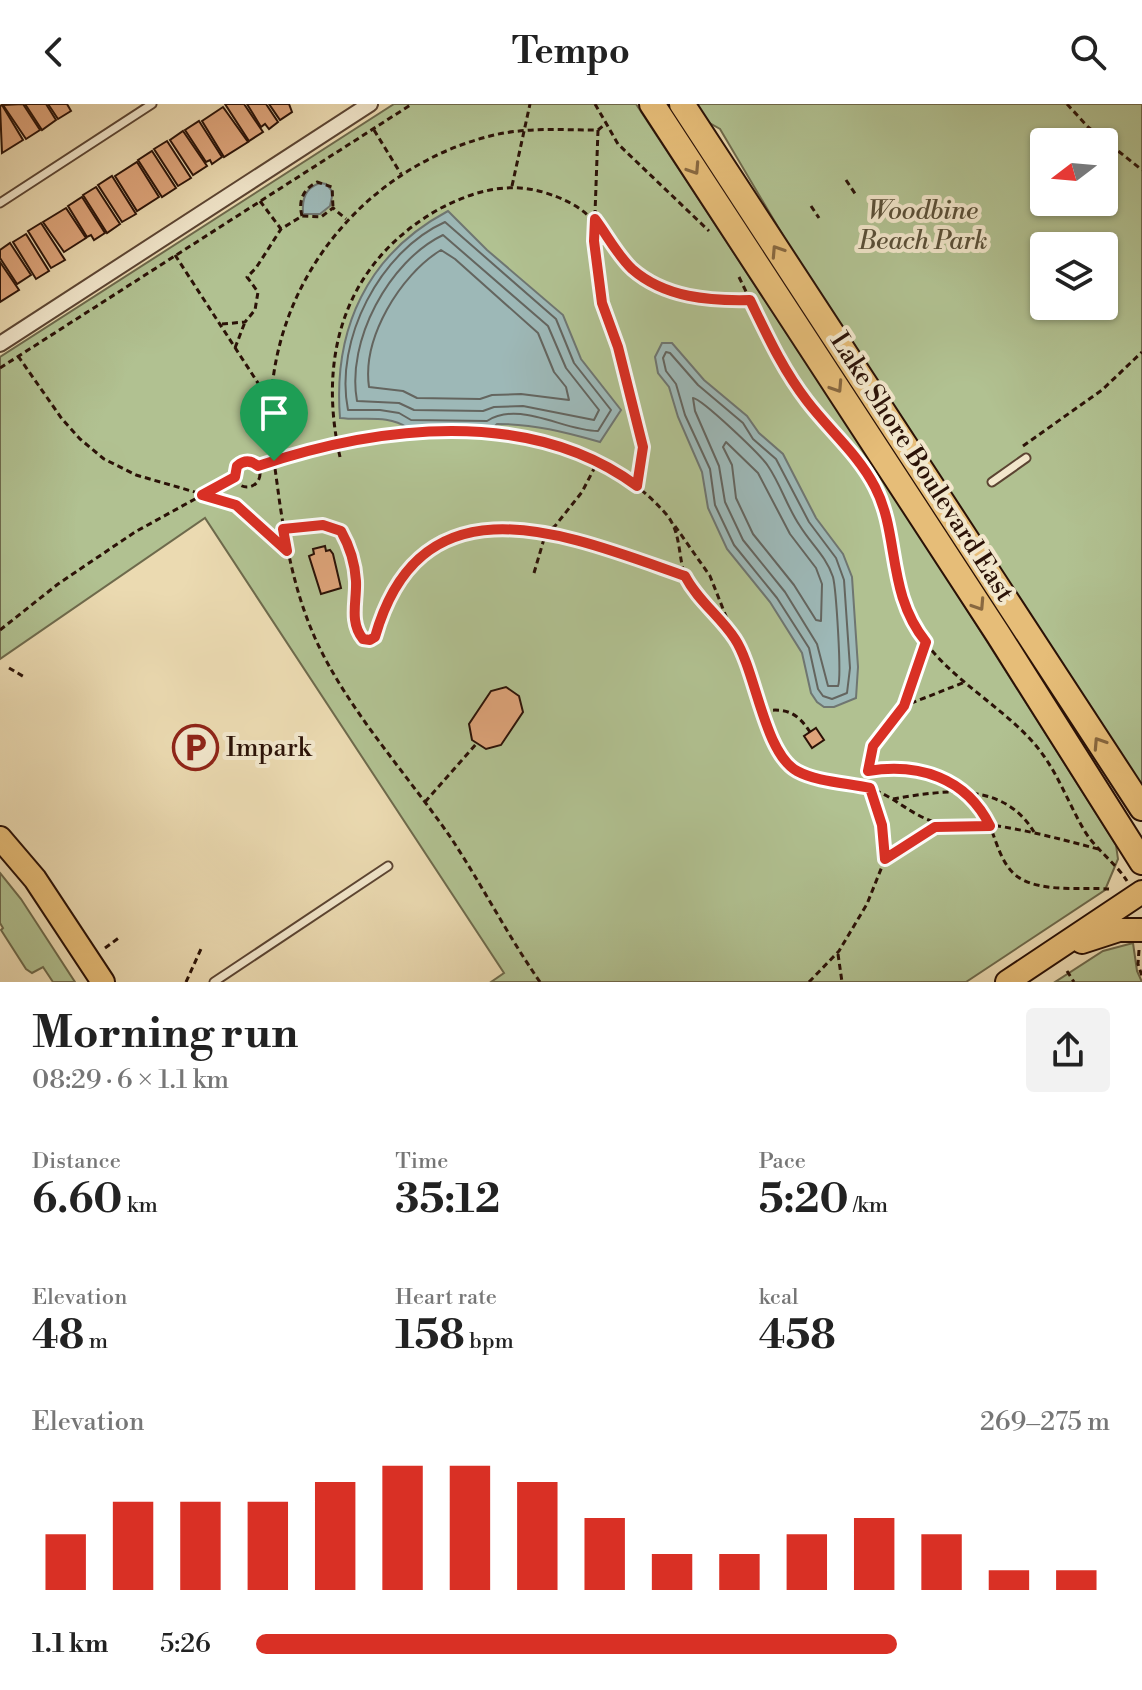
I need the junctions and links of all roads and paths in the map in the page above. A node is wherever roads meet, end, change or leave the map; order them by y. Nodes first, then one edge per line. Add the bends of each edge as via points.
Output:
1 (152, 104) edge
2 (412, 104) edge
3 (530, 104) edge
4 (595, 104) edge
5 (652, 104) edge
6 (682, 104) edge
7 (1067, 104) edge
8 (362, 106) edge
9 (604, 125) junction
10 (373, 129) junction
11 (524, 129) junction
12 (598, 130) junction
13 (1142, 170) edge
14 (401, 174) junction
15 (846, 180) dead end
16 (512, 186) junction
17 (856, 195) dead end
18 (260, 201) junction
19 (0, 203) edge
20 (811, 206) dead end
21 (333, 208) junction
22 (302, 216) junction
23 (819, 218) dead end
24 (346, 219) junction
25 (595, 219) junction
26 (281, 229) junction
27 (716, 240) dead end
28 (175, 255) junction
29 (736, 271) dead end
30 (750, 300) junction
31 (245, 322) junction
32 (220, 324) junction
33 (6, 346) edge
34 (235, 348) junction
35 (1142, 352) edge
36 (18, 356) junction
37 (0, 368) edge
38 (271, 401) junction
39 (337, 443) junction
40 (1020, 448) dead end
41 (340, 457) dead end
42 (1026, 458) dead end
43 (274, 461) junction
44 (598, 461) junction
45 (859, 461) dead end
46 (258, 466) junction
47 (867, 474) dead end
48 (235, 477) junction
49 (992, 482) dead end
50 (637, 486) junction
51 (202, 495) junction
52 (674, 524) junction
53 (283, 529) junction
54 (546, 532) junction
55 (287, 551) junction
56 (534, 573) dead end
57 (685, 576) junction
58 (0, 630) edge
59 (735, 638) junction
60 (926, 642) junction
61 (9, 668) dead end
62 (26, 678) dead end
63 (965, 682) junction
64 (904, 706) junction
65 (763, 711) junction
66 (810, 732) dead end
67 (477, 743) dead end
68 (868, 771) junction
69 (870, 788) junction
70 (962, 792) junction
71 (893, 799) junction
72 (425, 802) junction
73 (1142, 808) edge
74 (944, 824) junction
75 (990, 826) junction
76 (1034, 832) junction
77 (0, 838) edge
78 (1102, 850) junction
79 (885, 859) junction
80 (1142, 862) edge
81 (388, 866) dead end
82 (1118, 866) dead end
83 (1109, 889) dead end
84 (1142, 892) edge
85 (1142, 930) edge
86 (120, 937) dead end
87 (105, 948) dead end
88 (201, 949) dead end
89 (1142, 949) edge
90 (839, 951) junction
91 (1062, 960) junction
92 (1142, 976) edge
93 (103, 982) edge
94 (186, 982) edge
95 (214, 982) edge
96 (540, 982) edge
97 (809, 982) edge
98 (842, 982) edge
99 (1007, 982) edge
100 (1074, 982) edge

1 - 19 lane
2 - 10 path
3 - 11 path
4 - 9 path
5 -> 80 highway, Lake Shore Boulevard East
73 -> 6 highway, Lake Shore Boulevard East
7 - 13 path
8 - 33 street
9 - 12 path
9 - 27 path
10 - 14 path
10 - 18 path
11 - 12 path
11 - 14 path via 456,146
11 - 16 path
12 - 25 path
14 - 24 path
15 - 17 path
16 - 25 path via 558,197
16 - 39 path via 467,196 421,219 376,261 349,304 334,352 331,404
18 - 26 path
18 - 28 path
20 - 23 path
21 - 22 path via 321,217
21 - 22 path via 332,187 317,182 302,197
21 - 24 path
22 - 26 path
24 - 38 path via 309,270 293,303
25 - 30 path via 632,269 652,281 691,297
25 - 50 path via 602,303 643,447
26 - 31 path via 247,277 258,297
28 - 32 path
28 - 36 path
29 - 30 path
30 - 45 path via 798,390
31 - 32 path
31 - 34 path
32 - 34 path
33 - 36 path
34 - 38 path
35 - 40 path via 1102,390
36 - 37 path
36 - 51 path via 62,419 104,459
38 - 43 path
39 - 41 path
39 - 43 path
39 - 44 path via 405,432 495,435
42 - 49 lane
43 - 46 path
43 - 53 path
44 - 50 path
44 - 54 path via 582,492
46 - 48 path via 240,463
46 - 48 path via 260,478 251,487
47 - 60 path via 885,516 903,599
48 - 51 path
50 - 52 path
51 - 55 path via 236,505
51 - 58 path via 86,563
52 - 57 path
52 - 59 path via 716,587
53 - 54 path via 323,525 341,531 355,576 355,625 363,639 370,640 403,576 432,548 501,527
53 - 55 path
54 - 56 path
54 - 57 path
55 - 72 path via 317,641
57 - 59 path via 698,599
59 - 65 path
60 - 63 path
60 - 64 path
61 - 62 path
63 - 64 path
63 - 78 path via 1034,743 1063,785 1085,831
64 - 68 path via 873,746
65 - 66 path via 787,710
65 - 69 path via 781,754 798,772
67 - 72 path
68 - 69 path
68 - 70 path via 921,769
69 - 71 path
69 - 79 path via 882,825
70 - 71 path
70 - 75 path
70 - 76 path via 1011,804
71 - 74 path via 923,819
72 - 96 path
74 - 75 path
74 - 79 path
75 - 76 path
75 - 83 path via 1005,862 1022,879 1039,886
76 - 78 path
77 - 93 main road via 35,879
78 - 82 path
79 - 90 path via 867,904
81 - 95 lane
84 - 91 main road
85 - 91 main road via 1119,930
86 - 87 path
88 - 94 path
89 - 92 path via 1137,951
90 - 97 path
90 - 98 path
91 - 99 main road
91 - 100 path

